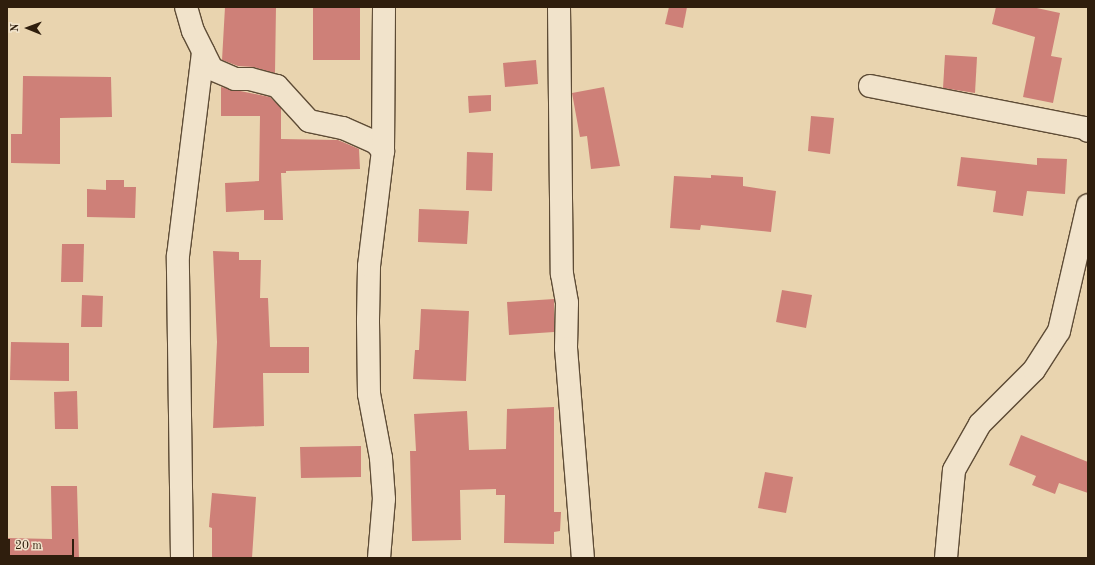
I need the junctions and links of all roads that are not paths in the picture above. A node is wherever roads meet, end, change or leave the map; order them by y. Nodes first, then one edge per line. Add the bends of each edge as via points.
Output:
1 (186, 7) edge
2 (384, 7) edge
3 (559, 7) edge
4 (202, 52) junction
5 (870, 86) dead end
6 (1088, 131) edge
7 (383, 151) junction
8 (1088, 205) edge
9 (182, 558) edge
10 (380, 558) edge
11 (583, 558) edge
12 (946, 558) edge

1 - 4 street
2 - 7 street
3 - 11 street via 562,274 567,303 566,348
4 - 7 street via 212,69 219,73 235,79 250,79 277,86 309,121 344,128 376,143
4 - 9 street via 178,256
5 - 6 street via 1085,128
7 - 10 street via 369,266 368,320 370,394 381,458 384,498
8 - 12 street via 1059,331 1034,370 980,424 954,470

